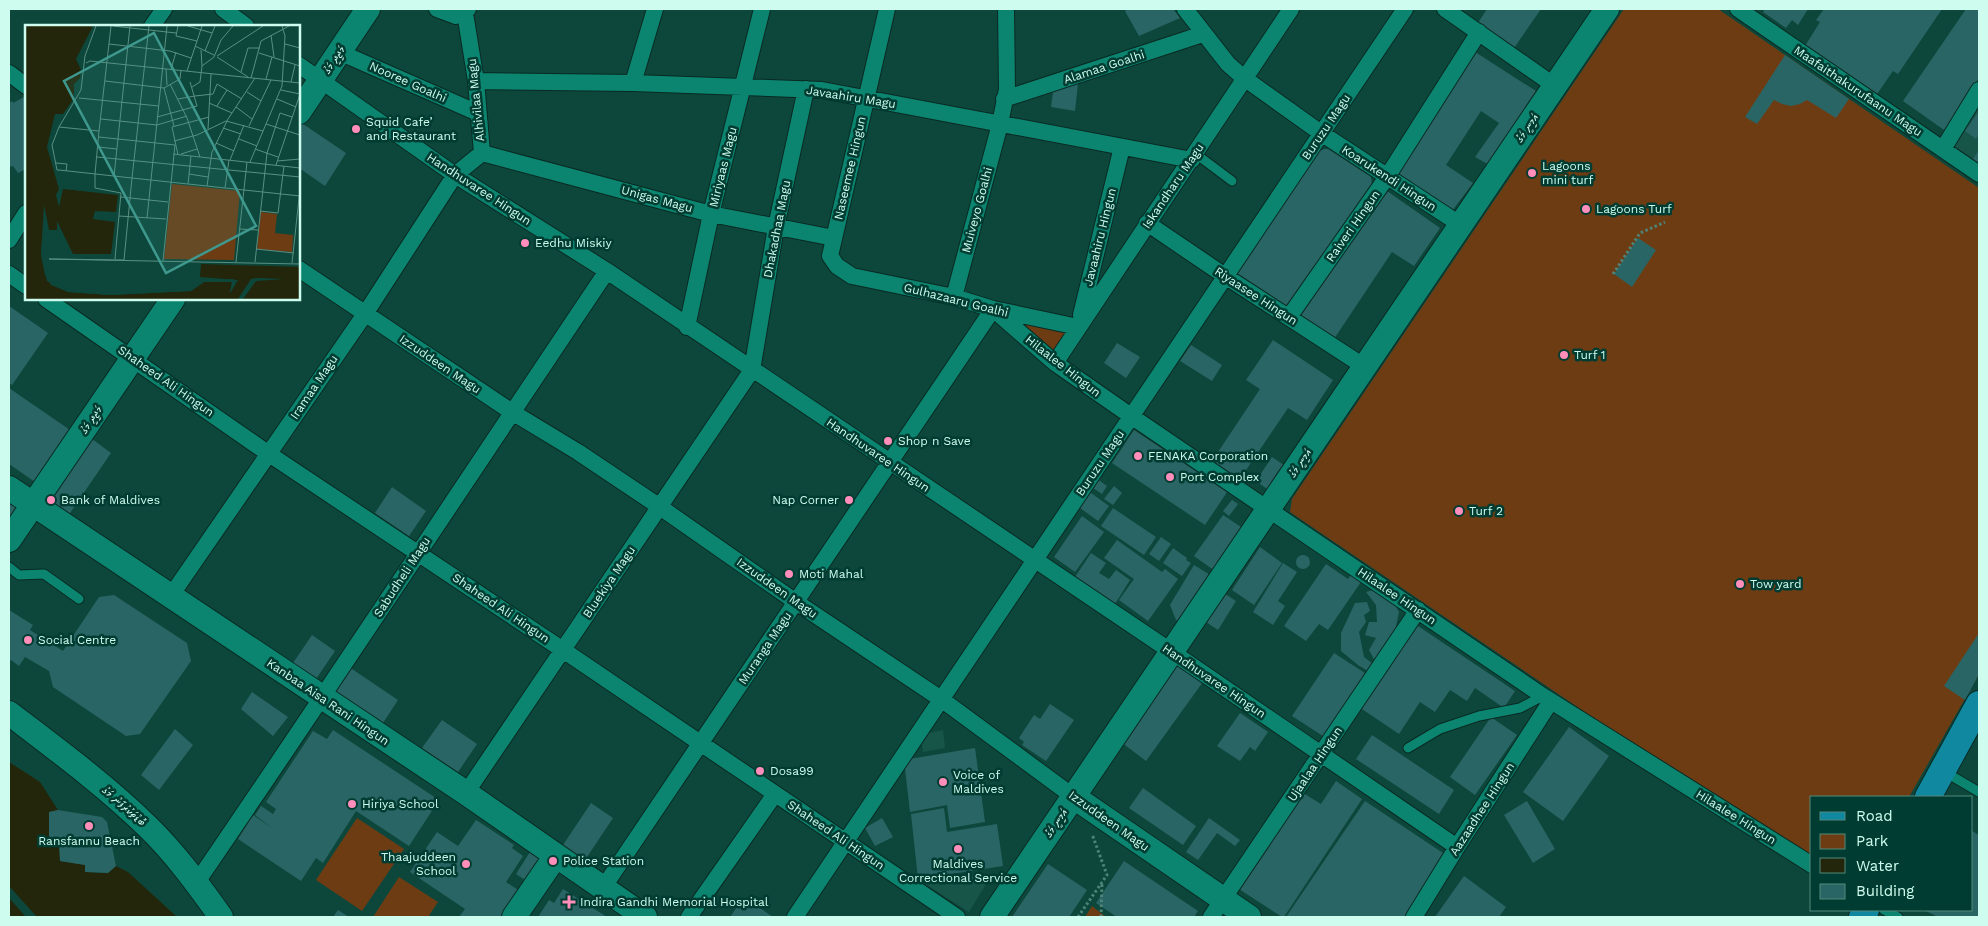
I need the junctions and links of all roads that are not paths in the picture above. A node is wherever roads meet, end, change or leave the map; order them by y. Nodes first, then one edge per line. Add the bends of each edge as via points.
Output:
1 (164, 9) edge
2 (223, 9) edge
3 (437, 9) edge
4 (655, 9) edge
5 (762, 9) edge
6 (886, 9) edge
7 (1006, 9) edge
8 (1185, 9) edge
9 (1291, 9) edge
10 (1405, 9) edge
11 (1445, 9) edge
12 (1607, 9) edge
13 (1738, 9) edge
14 (466, 11) edge
15 (362, 12) edge
16 (153, 25) edge
17 (245, 25) edge
18 (1479, 32) junction
19 (1203, 34) junction
20 (339, 52) junction
21 (300, 66) edge
22 (9, 73) edge
23 (1244, 78) junction
24 (320, 81) junction
25 (476, 82) junction
26 (633, 83) junction
27 (25, 85) edge
28 (1555, 86) junction
29 (743, 87) junction
30 (806, 89) junction
31 (1979, 90) edge
32 (866, 98) junction
33 (1004, 99) junction
34 (300, 111) edge
35 (478, 113) junction
36 (1000, 124) junction
37 (1321, 133) junction
38 (1122, 147) junction
39 (1943, 149) junction
40 (482, 153) junction
41 (1194, 157) junction
42 (1979, 174) edge
43 (455, 175) junction
44 (1387, 177) junction
45 (1232, 182) dead end
46 (25, 214) edge
47 (711, 214) junction
48 (1147, 223) junction
49 (1461, 225) junction
50 (776, 227) junction
51 (834, 238) junction
52 (9, 240) edge
53 (837, 266) joint
54 (300, 270) edge
55 (607, 272) junction
56 (9, 274) edge
57 (1225, 276) junction
58 (25, 285) edge
59 (954, 297) junction
60 (47, 300) edge
61 (171, 300) edge
62 (993, 309) junction
63 (365, 314) junction
64 (1289, 317) junction
65 (687, 327) junction
66 (1078, 327) junction
67 (133, 358) junction
68 (1055, 362) junction
69 (1364, 367) junction
70 (752, 370) junction
71 (512, 412) junction
72 (1131, 416) junction
73 (269, 454) junction
74 (890, 463) junction
75 (9, 488) edge
76 (34, 505) junction
77 (660, 507) junction
78 (1269, 509) junction
79 (9, 540) edge
80 (418, 552) junction
81 (1035, 560) junction
82 (9, 567) edge
83 (170, 597) junction
84 (79, 599) dead end
85 (796, 602) junction
86 (1418, 610) junction
87 (563, 650) junction
88 (1172, 652) junction
89 (322, 699) junction
90 (942, 699) junction
91 (1547, 699) junction
92 (1979, 704) edge
93 (9, 714) edge
94 (701, 743) junction
95 (1408, 748) dead end
96 (1322, 754) junction
97 (1943, 770) junction
98 (1979, 792) edge
99 (466, 793) junction
100 (775, 794) junction
101 (1929, 796) edge
102 (1074, 797) junction
103 (846, 842) junction
104 (1457, 847) junction
105 (555, 857) junction
106 (1810, 864) edge
107 (196, 882) junction
108 (603, 888) junction
109 (1217, 908) edge
110 (1886, 911) edge
111 (222, 917) edge
112 (514, 917) edge
113 (645, 917) edge
114 (689, 917) edge
115 (795, 917) edge
116 (957, 917) edge
117 (992, 917) edge
118 (1249, 917) edge
119 (1414, 917) edge
120 (1898, 917) edge

1 - 16 street
2 - 17 street
3 - 14 street, Alhivilaa Magu via 456,16
4 - 26 street
5 - 29 street, Miriyaas Magu
6 - 32 street, Naseemee Hingun
7 - 33 street, Muiveyo Goalhi via 1007,89
8 - 19 street, Koarukendi Hingun
9 - 23 street, Iskandharu Magu
10 - 37 street, Buruzu Magu
11 - 18 street
12 - 28 street, އަމީނީ މަގު
13 - 39 street, Maafaithakurufaanu Magu
14 - 25 street, Alhivilaa Magu
15 - 20 street, މަޖީދީ މަގު
18 - 28 street
18 - 44 street, Raiveri Hingun
19 - 23 street, Koarukendi Hingun
19 - 33 street, Alamaa Goalhi
20 - 24 street, މަޖީދީ މަގު
20 - 35 street, Nooree Goalhi
21 - 24 street, Handhuvaree Hingun
22 - 27 street
23 - 37 street, Koarukendi Hingun
23 - 41 street, Iskandharu Magu
24 - 34 street, މަޖީދީ މަގު
24 - 43 street, Handhuvaree Hingun
25 - 26 street, Javaahiru Magu
25 - 35 street, Alhivilaa Magu
26 - 29 street, Javaahiru Magu
28 - 49 street, އަމީނީ މަގު
29 - 30 street, Javaahiru Magu
29 - 47 street, Miriyaas Magu
30 - 32 street, Javaahiru Magu
30 - 50 street, Dhakadhaa Magu
31 - 39 street
32 - 36 street, Javaahiru Magu
32 - 51 street, Naseemee Hingun
33 - 36 street, Muiveyo Goalhi
35 - 40 street, Alhivilaa Magu
36 - 38 street, Javaahiru Magu
36 - 59 street, Muiveyo Goalhi
37 - 44 street, Koarukendi Hingun
37 - 57 street, Buruzu Magu
38 - 41 street, Javaahiru Magu
38 - 66 street, Javaahiru Hingun
39 - 42 street, Maafaithakurufaanu Magu
40 - 43 street, Alhivilaa Magu
40 - 47 street, Unigas Magu
41 - 45 lane
41 - 48 street, Iskandharu Magu
43 - 55 street, Handhuvaree Hingun
43 - 63 street, Iramaa Magu
44 - 49 street, Koarukendi Hingun
44 - 64 street, Raiveri Hingun
46 - 52 street
47 - 50 street, Unigas Magu
47 - 65 street, Miriyaas Magu
48 - 57 street, Riyaasee Hingun
48 - 66 street, Iskandharu Magu
49 - 69 street, އަމީނީ މަގު
50 - 51 street, Unigas Magu
50 - 70 street, Dhakadhaa Magu
51 - 53 street, Naseemee Hingun via 830,256
53 - 59 street, Gulhazaaru Goalhi via 852,276
54 - 63 street, Izzuddeen Magu
55 - 65 street, Handhuvaree Hingun
55 - 71 street, Sabudheli Magu
56 - 58 street
57 - 64 street, Riyaasee Hingun
57 - 72 street, Buruzu Magu
59 - 62 street, Gulhazaaru Goalhi
60 - 67 street, Shaheed Ali Hingun
61 - 67 street, މަޖީދީ މަގު
62 - 66 street, Gulhazaaru Goalhi
62 - 68 street, Hilaalee Hingun
62 - 74 street, Muranga Magu
63 - 71 street, Izzuddeen Magu
63 - 73 street, Iramaa Magu
64 - 69 street, Riyaasee Hingun
65 - 70 street, Handhuvaree Hingun
66 - 68 street, Iskandharu Magu
67 - 73 street, Shaheed Ali Hingun
67 - 76 street, މަޖީދީ މަގު
68 - 72 street, Hilaalee Hingun
69 - 78 street, އަމީނީ މަގު
70 - 74 street, Handhuvaree Hingun
70 - 77 street, Bluekiya Magu
71 - 77 street, Izzuddeen Magu
71 - 80 street, Sabudheli Magu
72 - 78 street, Hilaalee Hingun
72 - 81 street, Buruzu Magu
73 - 80 street, Shaheed Ali Hingun
73 - 83 street, Iramaa Magu
74 - 81 street, Handhuvaree Hingun
74 - 85 street, Muranga Magu
75 - 76 street, Kanbaa Aisa Rani Hingun
76 - 79 street, މަޖީދީ މަގު
76 - 83 street, Kanbaa Aisa Rani Hingun
77 - 85 street, Izzuddeen Magu
77 - 87 street, Bluekiya Magu
78 - 86 street, Hilaalee Hingun
78 - 88 street, އަމީނީ މަގު
80 - 87 street, Shaheed Ali Hingun
80 - 89 street, Sabudheli Magu
81 - 88 street, Handhuvaree Hingun
81 - 90 street, Buruzu Magu
82 - 84 lane via 19,574 44,574
83 - 89 street, Kanbaa Aisa Rani Hingun
85 - 90 street, Izzuddeen Magu
85 - 94 street, Muranga Magu
86 - 91 street, Hilaalee Hingun
86 - 96 street, Ujaalaa Hingun
87 - 94 street, Shaheed Ali Hingun
87 - 99 street, Bluekiya Magu
88 - 96 street, Handhuvaree Hingun
88 - 102 street, އަމީނީ މަގު
89 - 99 street, Kanbaa Aisa Rani Hingun
89 - 107 street, Sabudheli Magu
90 - 102 street, Izzuddeen Magu
90 - 103 street, Buruzu Magu
91 - 95 lane via 1440,729
91 - 104 street, Aazaadhee Hingun
91 - 106 street, Hilaalee Hingun
92 - 97 main road
93 - 107 street, ބޮޑުތަކުރުފާނު މަގު via 78,766 148,826
94 - 100 street, Shaheed Ali Hingun
94 - 108 street, Muranga Magu
96 - 104 street, Handhuvaree Hingun
96 - 109 street, Ujaalaa Hingun
97 - 98 lane
97 - 101 main road
99 - 105 street, Kanbaa Aisa Rani Hingun
100 - 103 street, Shaheed Ali Hingun
100 - 114 street
102 - 109 street, Izzuddeen Magu
102 - 117 street, އަމީނީ މަގު
103 - 115 street, Buruzu Magu
103 - 116 street, Shaheed Ali Hingun
104 - 119 street, Aazaadhee Hingun
105 - 108 street, Kanbaa Aisa Rani Hingun
105 - 112 street
107 - 111 street, ބޮޑުތަކުރުފާނު މަގު
108 - 113 street, Kanbaa Aisa Rani Hingun
109 - 118 street, Izzuddeen Magu
110 - 120 lane

